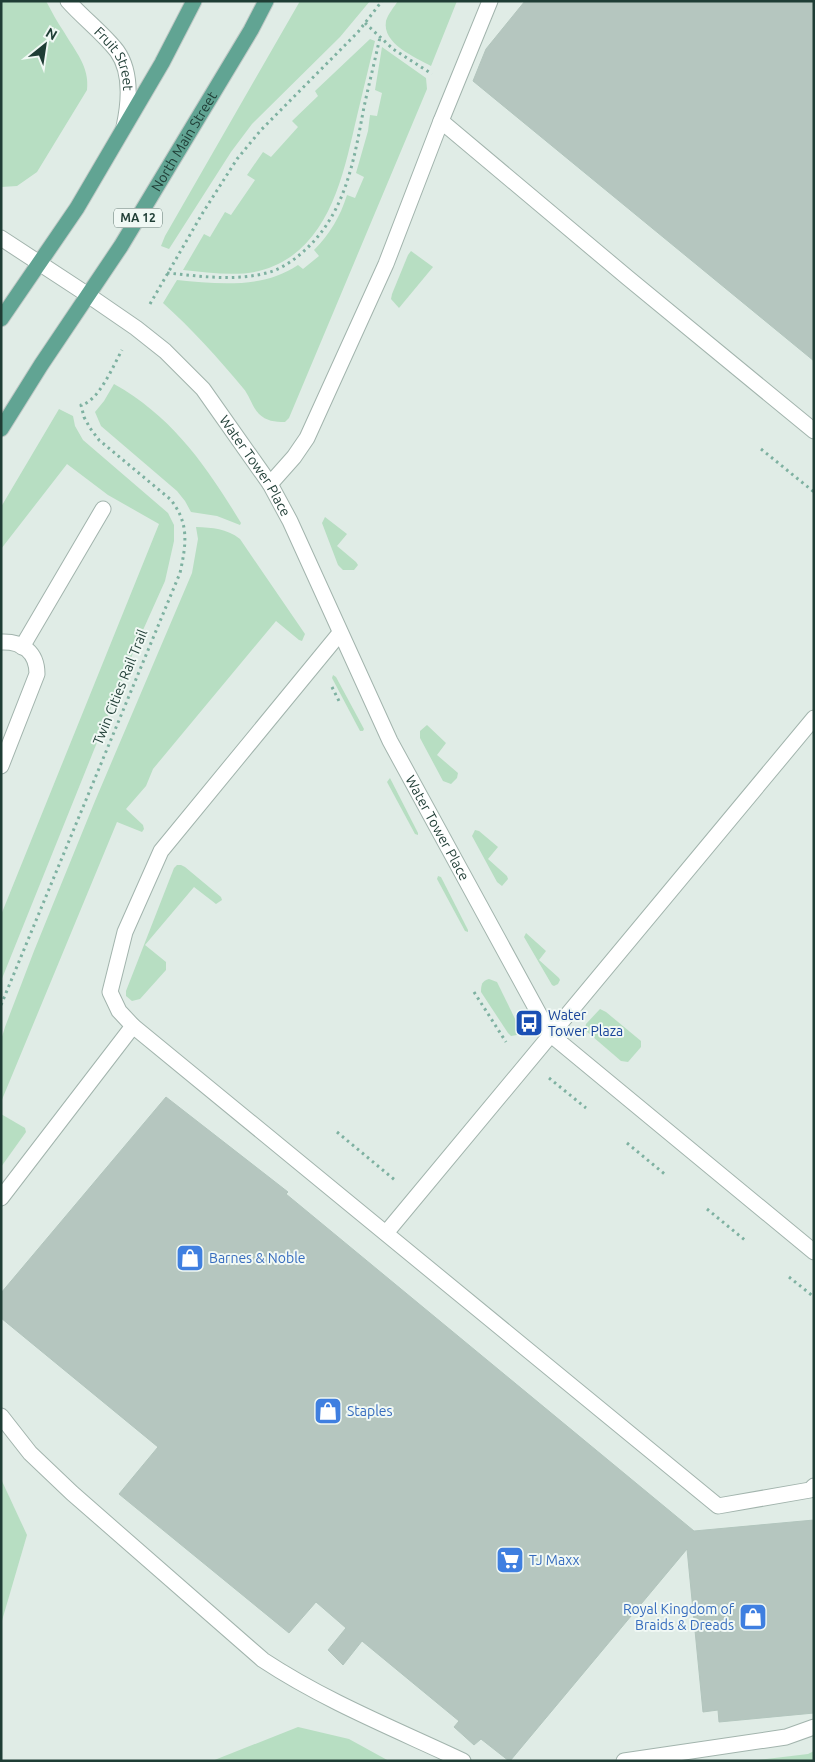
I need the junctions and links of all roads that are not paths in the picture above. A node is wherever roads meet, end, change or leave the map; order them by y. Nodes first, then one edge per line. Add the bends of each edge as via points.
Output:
1 (68, 1) edge
2 (194, 1) edge
3 (266, 1) edge
4 (490, 1) edge
5 (441, 120) junction
6 (122, 132) junction
7 (1, 238) edge
8 (40, 264) junction
9 (88, 295) junction
10 (1, 319) edge
11 (1, 429) edge
12 (814, 431) edge
13 (270, 484) junction
14 (103, 509) dead end
15 (340, 633) junction
16 (1, 642) edge
17 (22, 647) junction
18 (814, 718) edge
19 (1, 766) edge
20 (133, 1026) junction
21 (550, 1034) junction
22 (1, 1198) edge
23 (386, 1233) junction
24 (814, 1252) edge
25 (1, 1416) edge
26 (814, 1486) edge
27 (814, 1727) edge
28 (463, 1761) edge
29 (624, 1761) edge

1 - 6 street, Fruit Street via 118,52 124,66 128,99
2 - 6 main road
3 - 9 main road, North Main Street / MA 12 via 153,194
4 - 5 street
5 - 12 street
5 - 13 street via 386,264 307,438
6 - 8 main road
7 - 8 street, Water Tower Place
8 - 9 street, Water Tower Place
8 - 10 main road
9 - 11 main road, North Main Street / MA 12
9 - 13 street, Water Tower Place via 165,350 204,389
13 - 15 street, Water Tower Place
14 - 17 street
15 - 20 street via 161,851 125,932 110,992 119,1011
15 - 21 street, Water Tower Place via 390,741
16 - 17 street
17 - 19 street via 34,656 38,674
18 - 21 street
20 - 22 street
20 - 23 street
21 - 23 street
21 - 24 street
23 - 26 street via 718,1506 810,1490
25 - 28 street via 30,1453 72,1493 263,1660 324,1696
27 - 29 street via 786,1737

